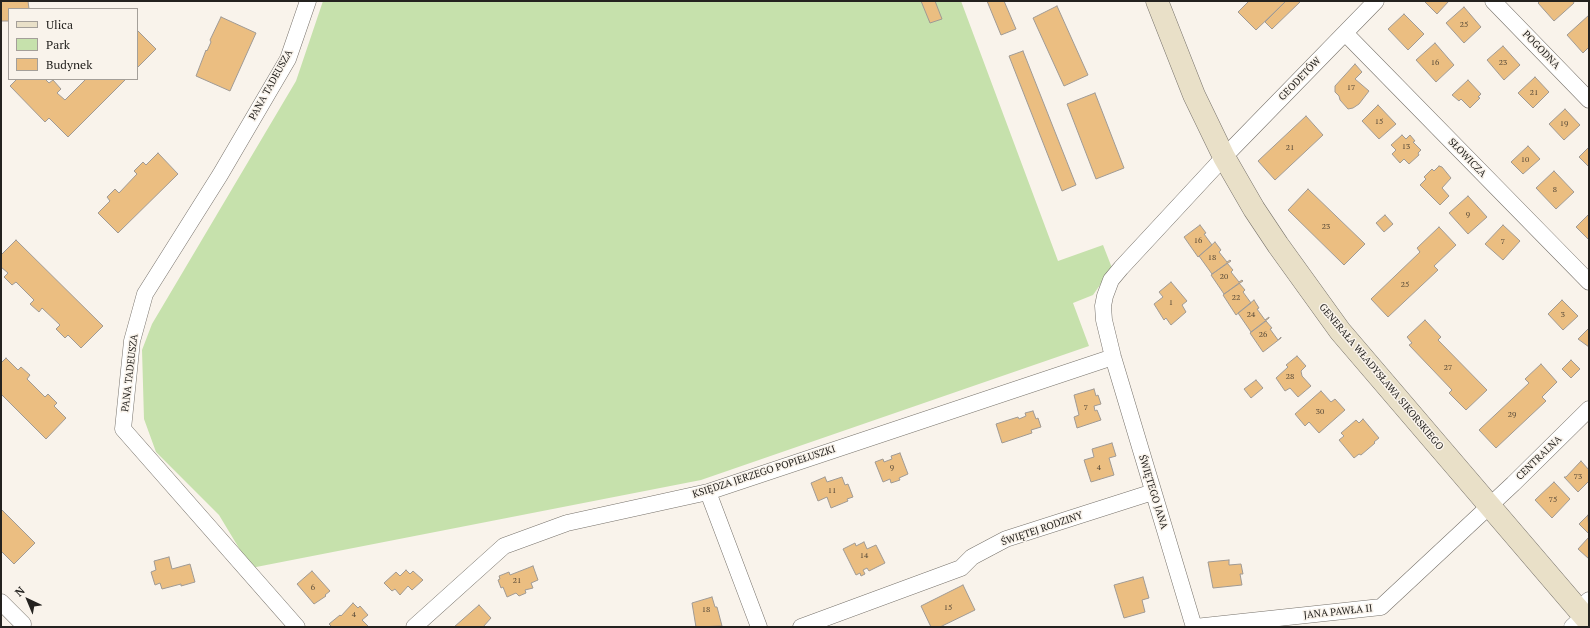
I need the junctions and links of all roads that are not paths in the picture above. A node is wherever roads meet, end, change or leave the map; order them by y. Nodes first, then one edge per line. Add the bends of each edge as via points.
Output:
1 (308, 1) edge
2 (1156, 1) edge
3 (1376, 1) edge
4 (1493, 1) edge
5 (1345, 33) junction
6 (1589, 100) edge
7 (1224, 157) junction
8 (1589, 282) edge
9 (1113, 357) junction
10 (1589, 409) edge
11 (708, 492) junction
12 (1153, 492) junction
13 (1489, 506) junction
14 (1, 602) edge
15 (1582, 615) edge
16 (23, 624) dead end
17 (297, 627) edge
18 (414, 627) edge
19 (759, 627) edge
20 (801, 627) edge
21 (1194, 627) edge

1 - 17 street, PANA TADEUSZA via 288,59 220,175 145,294 132,341 123,429
2 - 7 street, GENERAŁA WŁADYSŁAWA SIKORSKIEGO via 1194,95
3 - 5 street, GEODETÓW
4 - 6 street, POGODNA
5 - 7 street, GEODETÓW
5 - 8 street, SŁOWICZA
7 - 9 street, GEODETÓW via 1111,280 1103,306
7 - 13 street, GENERAŁA WŁADYSŁAWA SIKORSKIEGO via 1254,209 1336,326
9 - 11 street, KSIĘDZA JERZEGO POPIEŁUSZKI
9 - 12 street, ŚWIĘTEGO JANA
10 - 13 street, CENTRALNA
11 - 18 street, KSIĘDZA JERZEGO POPIEŁUSZKI via 567,523 504,546
11 - 19 street
12 - 20 street, ŚWIĘTEJ RODZINY via 1006,539 972,557 961,568
12 - 21 street, ŚWIĘTEGO JANA
13 - 15 street, GENERAŁA WŁADYSŁAWA SIKORSKIEGO
13 - 21 street, JANA PAWŁA II via 1381,607
14 - 16 street

